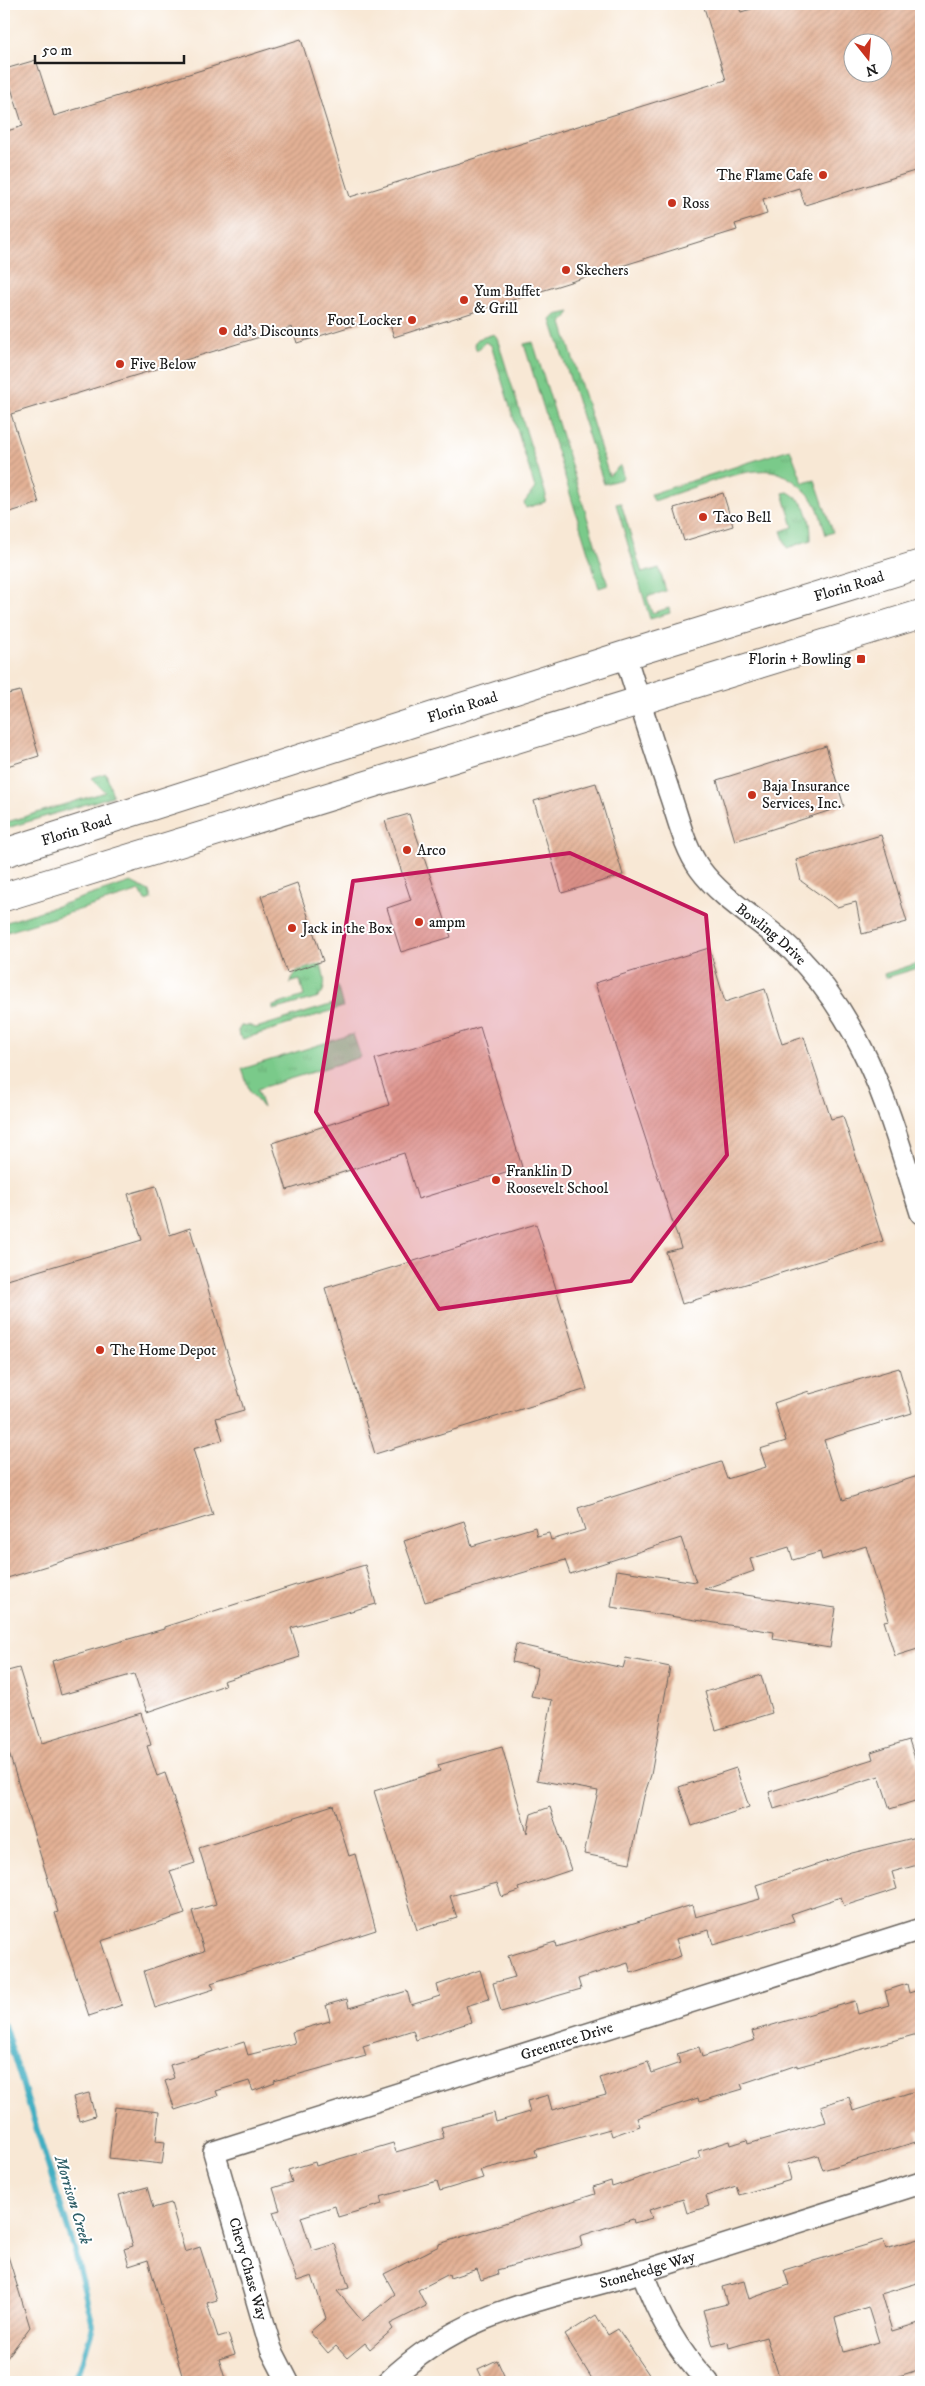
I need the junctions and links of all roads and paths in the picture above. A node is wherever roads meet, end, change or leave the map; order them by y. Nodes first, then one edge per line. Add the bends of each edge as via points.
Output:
1 (921, 564) edge
2 (921, 614) edge
3 (625, 655) junction
4 (639, 702) junction
5 (4, 853) edge
6 (4, 897) edge
7 (921, 1213) edge
8 (921, 1929) edge
9 (214, 2152) joint
10 (921, 2183) edge
11 (642, 2271) junction
12 (288, 2382) edge
13 (388, 2382) edge
14 (708, 2382) edge

1 - 3 main road, Florin Road
2 - 4 main road
3 - 4 street, Bowling Drive
3 - 5 main road, Florin Road
4 - 6 main road
4 - 7 street, Bowling Drive via 689,851 699,868 723,893 793,951 845,1016 882,1091
8 - 9 street, Greentree Drive
9 - 12 street, Chevy Chase Way via 272,2349
10 - 11 street, Stonehedge Way
11 - 13 street, Stonehedge Way via 486,2317 440,2340
11 - 14 street via 669,2334

